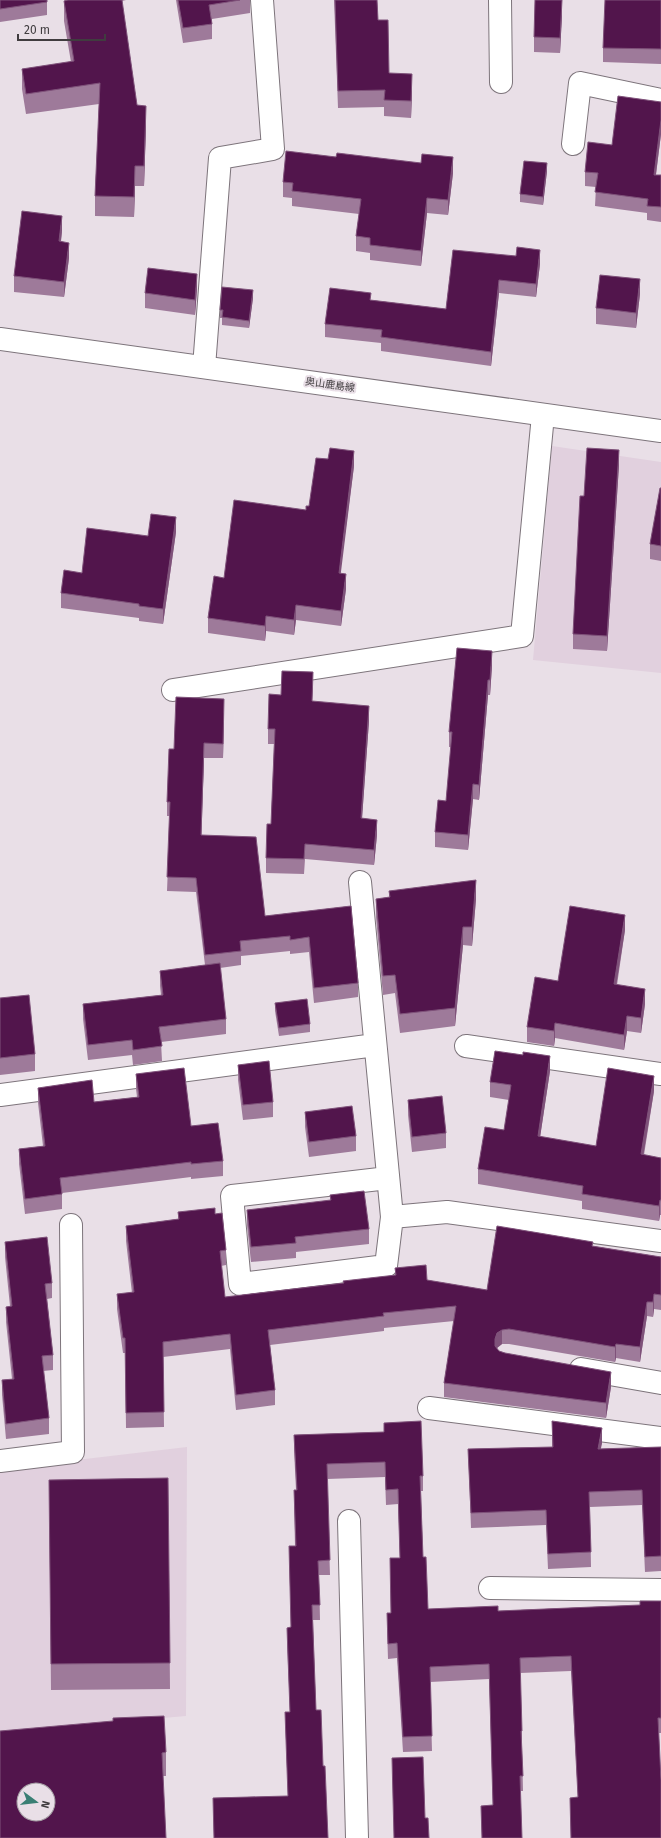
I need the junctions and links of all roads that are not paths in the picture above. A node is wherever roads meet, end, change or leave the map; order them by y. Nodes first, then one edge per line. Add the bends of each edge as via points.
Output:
1 (262, 0) edge
2 (500, 0) edge
3 (501, 82) dead end
4 (661, 100) edge
5 (573, 144) dead end
6 (0, 339) edge
7 (204, 367) junction
8 (543, 415) junction
9 (661, 431) edge
10 (173, 690) dead end
11 (360, 882) dead end
12 (375, 1045) junction
13 (466, 1046) dead end
14 (661, 1074) edge
15 (0, 1095) edge
16 (388, 1178) junction
17 (392, 1217) junction
18 (71, 1225) dead end
19 (661, 1241) edge
20 (561, 1365) edge
21 (661, 1383) edge
22 (429, 1408) dead end
23 (661, 1438) edge
24 (0, 1461) edge
25 (349, 1521) dead end
26 (490, 1588) dead end
27 (661, 1590) edge
28 (357, 1838) edge

1 - 7 street via 273,149 220,158
2 - 3 street
4 - 5 street via 580,83
6 - 7 street, 奥山鹿島線
7 - 8 street, 奥山鹿島線
8 - 9 street, 奥山鹿島線
8 - 10 street via 522,636
11 - 12 street
12 - 15 street
12 - 16 street
13 - 14 street
16 - 17 street
16 - 17 street via 232,1196 240,1284 386,1266
17 - 19 street via 447,1212
18 - 24 street via 73,1452
20 - 21 street
22 - 23 street
25 - 28 street
26 - 27 street

